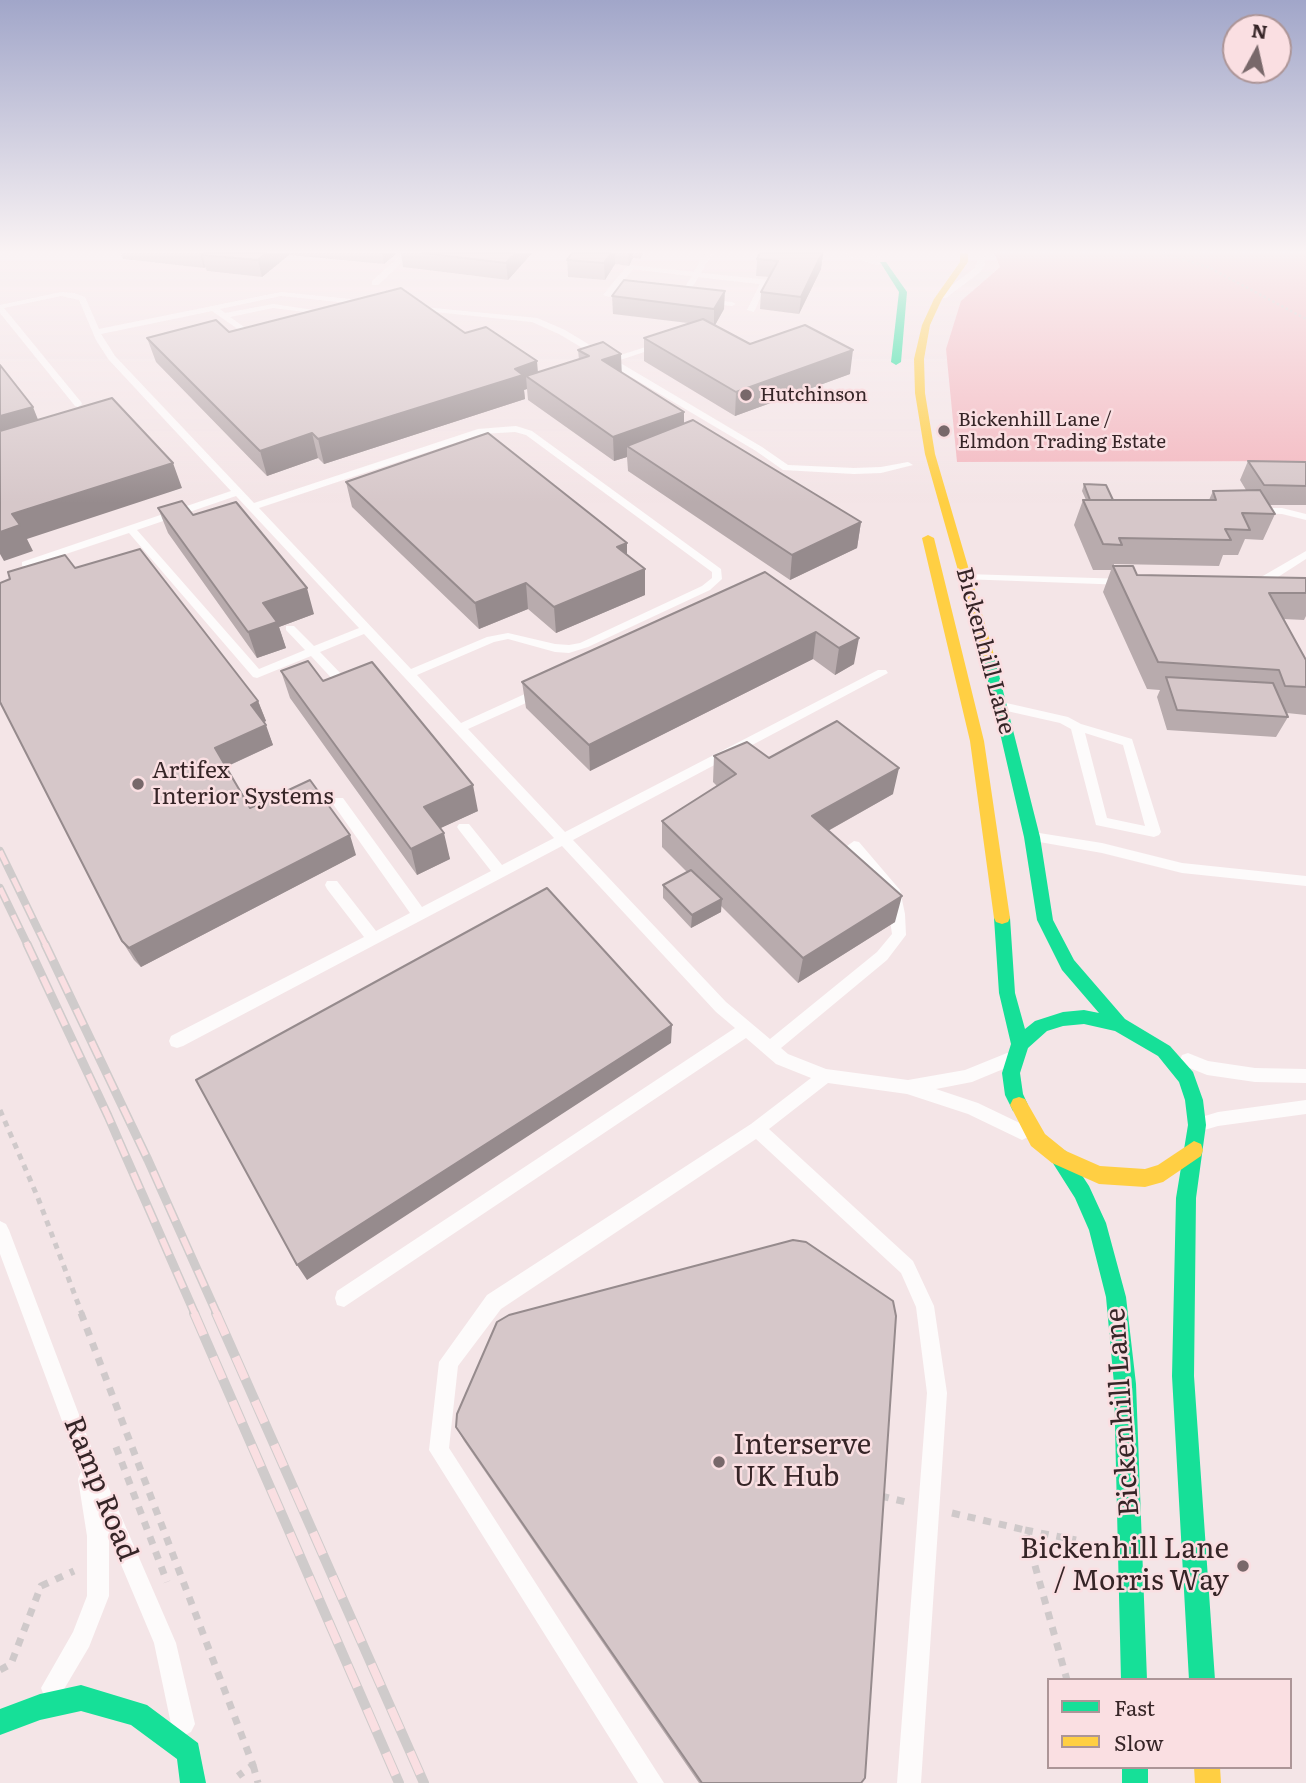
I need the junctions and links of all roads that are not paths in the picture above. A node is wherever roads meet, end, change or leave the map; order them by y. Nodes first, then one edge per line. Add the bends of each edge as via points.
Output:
1 (23, 336) edge
2 (99, 336) edge
3 (248, 336) edge
4 (265, 336) edge
5 (569, 336) edge
6 (899, 336) edge
7 (924, 336) edge
8 (671, 340) edge
9 (610, 361) junction
10 (896, 383) dead end
11 (78, 404) dead end
12 (908, 465) dead end
13 (238, 492) junction
14 (252, 507) junction
15 (1246, 510) edge
16 (1306, 517) edge
17 (130, 528) junction
18 (925, 528) dead end
19 (1306, 554) edge
20 (26, 564) edge
21 (966, 577) junction
22 (1135, 582) edge
23 (1246, 584) edge
24 (290, 628) dead end
25 (368, 629) junction
26 (314, 651) junction
27 (881, 673) dead end
28 (409, 674) junction
29 (341, 681) edge
30 (559, 683) edge
31 (1000, 706) junction
32 (1076, 727) junction
33 (460, 728) junction
34 (338, 801) dead end
35 (464, 827) dead end
36 (1032, 837) junction
37 (564, 838) junction
38 (854, 846) dead end
39 (499, 872) junction
40 (1306, 881) edge
41 (332, 885) dead end
42 (419, 914) junction
43 (373, 938) junction
44 (1119, 1024) junction
45 (747, 1029) junction
46 (177, 1041) dead end
47 (770, 1048) junction
48 (1017, 1050) junction
49 (1164, 1051) junction
50 (825, 1076) junction
51 (1306, 1076) edge
52 (907, 1087) junction
53 (1306, 1107) edge
54 (1198, 1125) junction
55 (757, 1129) junction
56 (1038, 1140) junction
57 (1194, 1150) junction
58 (1059, 1157) junction
59 (0, 1230) edge
60 (344, 1298) dead end
61 (83, 1452) junction
62 (1133, 1678) edge
63 (1202, 1678) edge
64 (40, 1707) junction
65 (0, 1722) edge
66 (189, 1752) junction
67 (193, 1783) edge
68 (652, 1783) edge
69 (909, 1783) edge

1 - 11 lane
2 - 13 lane via 112,358
3 - 4 lane via 253,340
5 - 9 lane
6 - 10 main road
7 - 21 main road, Bickenhill Lane via 920,393 930,454
8 - 9 lane
9 - 12 lane via 786,468 855,471
13 - 14 lane
13 - 17 lane
14 - 25 lane
14 - 28 lane via 481,431 516,429 529,433 717,571 717,579 706,588 584,645 555,648 508,636
15 - 16 lane
17 - 20 lane
17 - 26 lane via 257,674
18 - 48 main road, Bickenhill Lane via 977,741
19 - 23 lane via 1282,577
21 - 22 lane
21 - 31 main road, Bickenhill Lane
24 - 26 lane
25 - 26 lane
25 - 28 lane
26 - 29 lane
27 - 37 lane
28 - 33 lane
30 - 33 lane
31 - 32 lane via 1064,720
31 - 36 main road, Bickenhill Lane
32 - 32 lane via 1101,821 1154,832 1128,742
33 - 37 lane
34 - 42 lane
35 - 39 lane
36 - 40 lane via 1182,868
36 - 44 main road, Bickenhill Lane via 1045,920 1058,950
37 - 39 lane
37 - 45 lane via 721,1007
38 - 47 lane via 892,890 899,935 881,956
39 - 42 lane
41 - 43 lane
42 - 43 lane
43 - 46 lane
44 - 48 main road via 1084,1017 1063,1019 1041,1026
44 - 49 main road
45 - 47 lane
45 - 60 lane
47 - 50 lane via 782,1059
48 - 52 lane via 966,1077
48 - 56 main road via 1011,1073 1014,1095
49 - 51 lane via 1207,1068
49 - 54 main road via 1186,1078
50 - 52 lane
50 - 55 lane
52 - 56 lane via 972,1108
53 - 54 lane
54 - 57 main road
55 - 68 lane via 494,1301 449,1362 439,1450
55 - 69 lane via 907,1267 925,1306 937,1394
56 - 58 main road
57 - 58 main road via 1163,1173 1145,1178 1099,1175
57 - 63 main road via 1186,1198 1183,1376
58 - 62 main road, Bickenhill Lane via 1099,1230 1116,1297 1125,1384
59 - 61 lane, Ramp Road
61 - 64 lane via 98,1536 98,1597 81,1639
61 - 66 lane, Ramp Road via 165,1643
64 - 65 main road
64 - 66 main road via 81,1698 138,1713
66 - 67 main road

